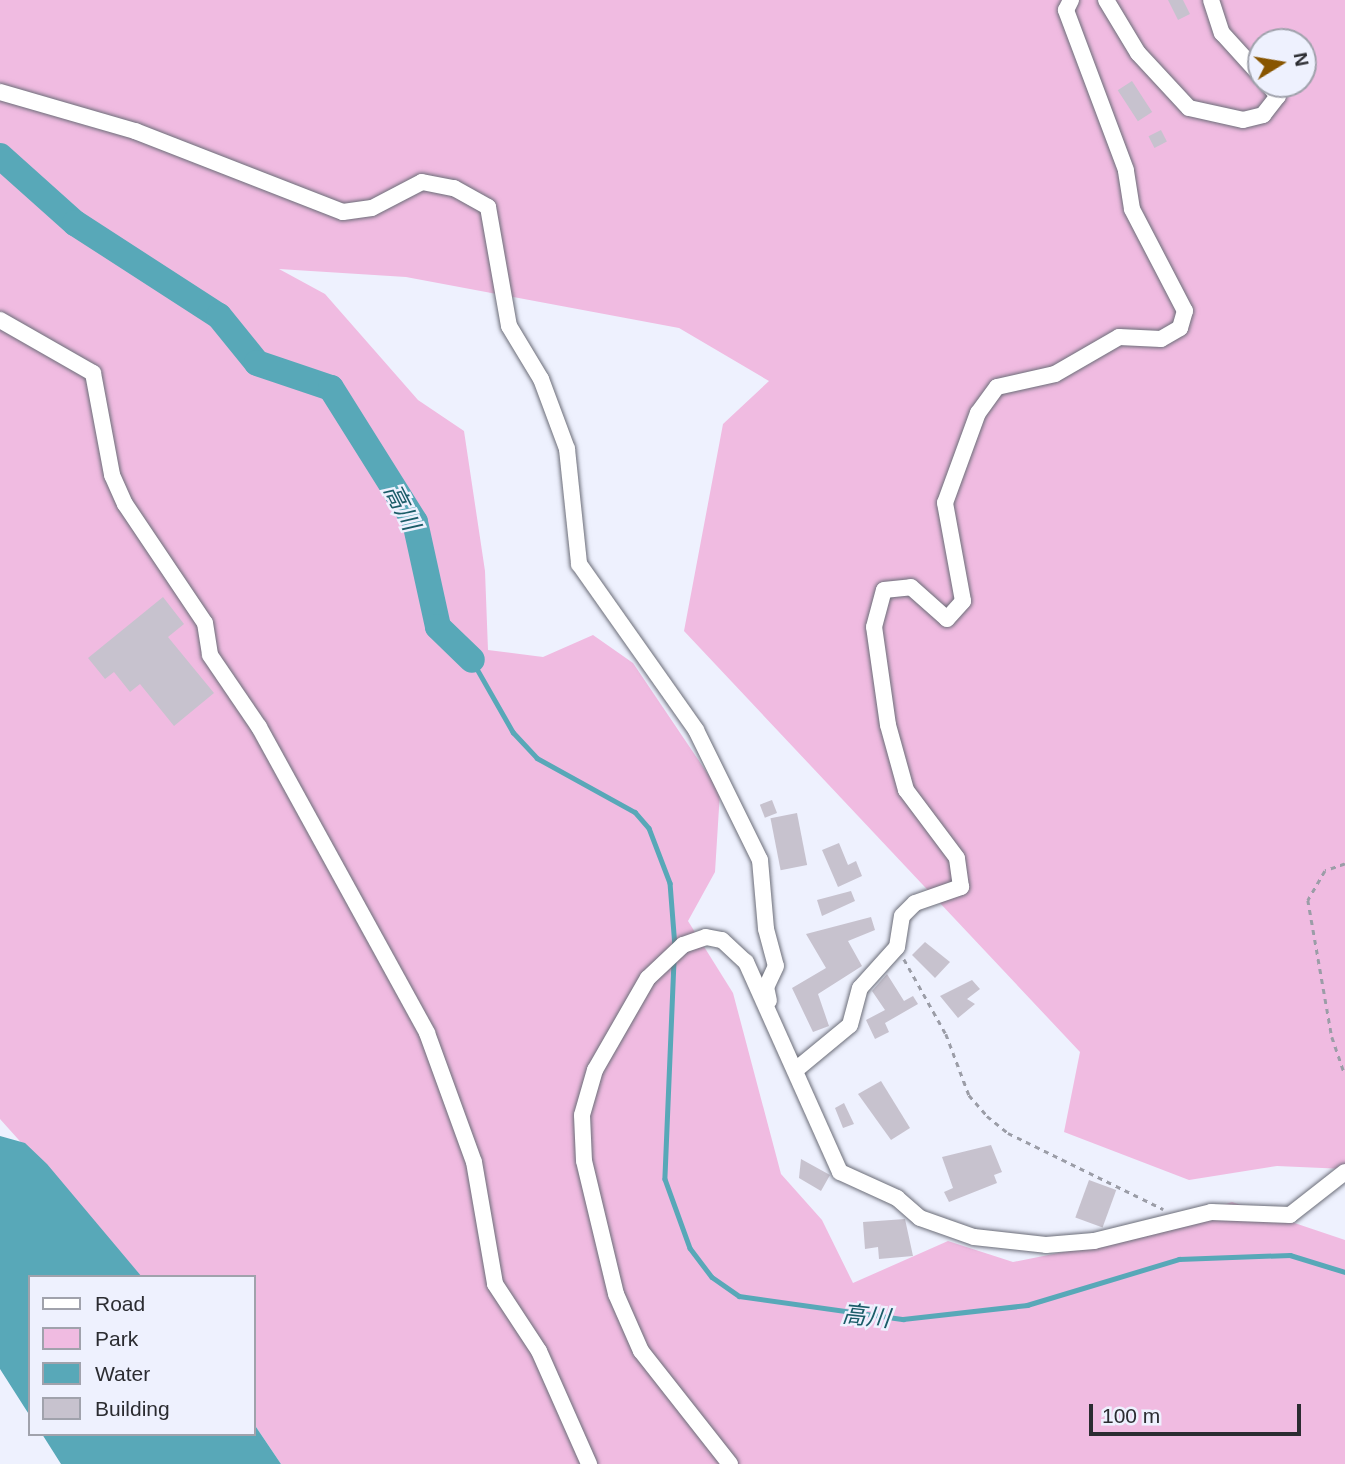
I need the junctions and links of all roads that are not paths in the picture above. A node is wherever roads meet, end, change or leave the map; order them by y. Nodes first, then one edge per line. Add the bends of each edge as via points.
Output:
1 (1071, 0) edge
2 (1106, 0) edge
3 (1211, 0) edge
4 (1247, 61) edge
5 (0, 92) edge
6 (1276, 98) edge
7 (0, 320) edge
8 (770, 1007) junction
9 (798, 1068) junction
10 (1345, 1172) edge
11 (589, 1464) edge
12 (730, 1464) edge

1 - 9 street via 1066,10 1126,170 1132,209 1185,311 1180,328 1161,339 1119,337 1055,373 997,387 978,413 945,503 963,601 947,620 911,587 898,584 884,590 876,608 875,655 906,790 960,873 961,887 915,903 902,916 897,947 860,988 841,1035
2 - 6 street via 1138,53 1189,108 1243,120 1263,115
3 - 4 street via 1222,33
5 - 8 street via 147,136 343,212 372,208 422,182 454,188 488,207 509,326 541,379 567,449 579,564 696,730 760,860 766,929 776,966 766,987
7 - 11 street via 93,373 111,475 125,504 205,623 210,655 259,727 427,1032 474,1162 495,1284 539,1351
8 - 9 street
8 - 12 street via 730,943 706,937 671,951 612,1038 587,1089 582,1115 587,1174 615,1294 663,1384
9 - 10 street via 840,1172 897,1198 920,1218 974,1237 1046,1245 1094,1241 1211,1212 1290,1215

